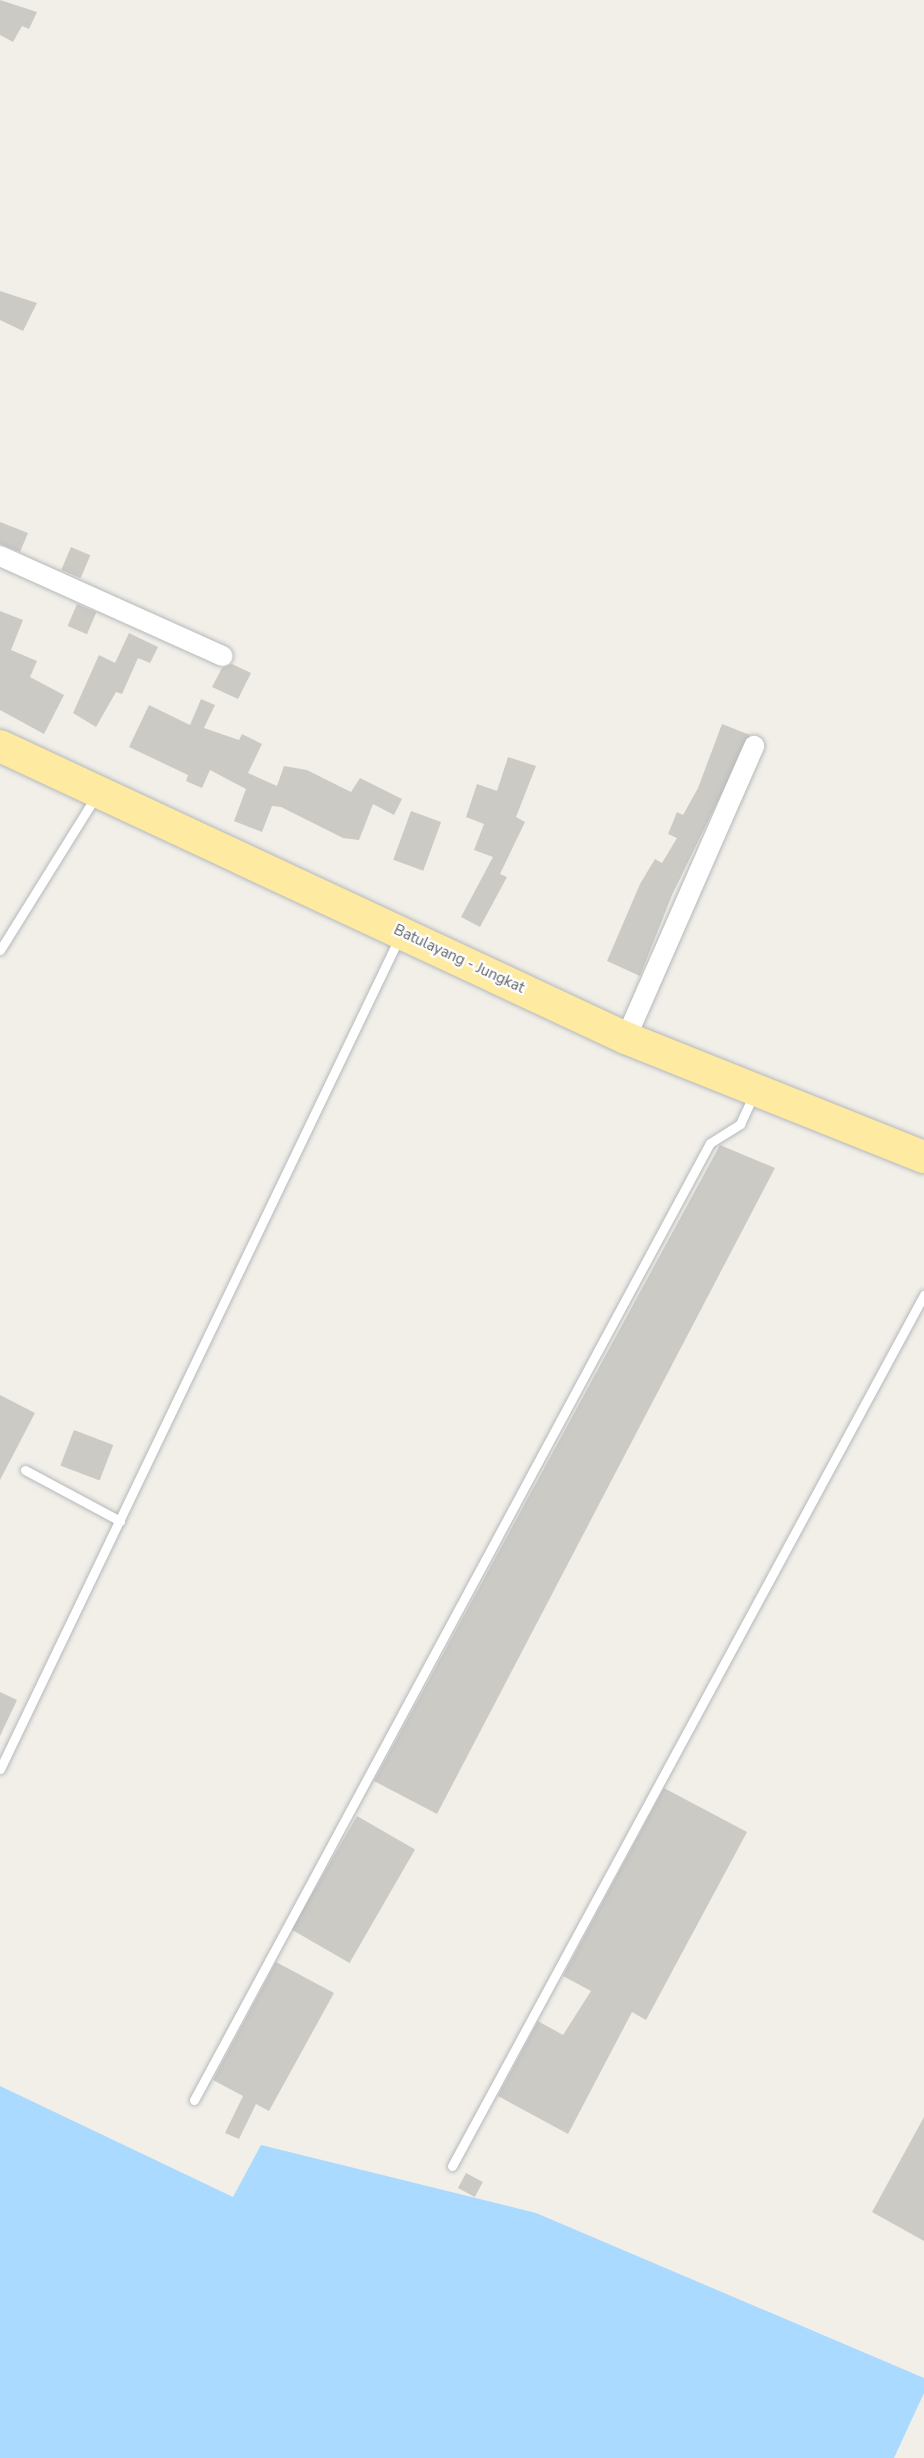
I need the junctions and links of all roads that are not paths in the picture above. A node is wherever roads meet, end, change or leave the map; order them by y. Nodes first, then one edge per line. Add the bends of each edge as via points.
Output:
1 (0, 556) edge
2 (223, 656) dead end
3 (0, 746) edge
4 (754, 746) dead end
5 (99, 791) junction
6 (402, 932) junction
7 (0, 950) edge
8 (626, 1038) junction
9 (754, 1090) junction
10 (924, 1157) edge
11 (924, 1295) edge
12 (26, 1470) dead end
13 (120, 1521) junction
14 (0, 1769) edge
15 (194, 2100) dead end
16 (452, 2166) dead end

1 - 2 street
3 - 5 highway, Batulayang - Jungkat
4 - 8 street
5 - 6 highway, Batulayang - Jungkat
5 - 7 lane
6 - 8 highway, Batulayang - Jungkat
6 - 13 lane
8 - 9 highway, Batulayang - Jungkat
9 - 10 highway, Batulayang - Jungkat
9 - 15 lane via 740,1124 710,1143
11 - 16 lane
12 - 13 lane
13 - 14 lane

